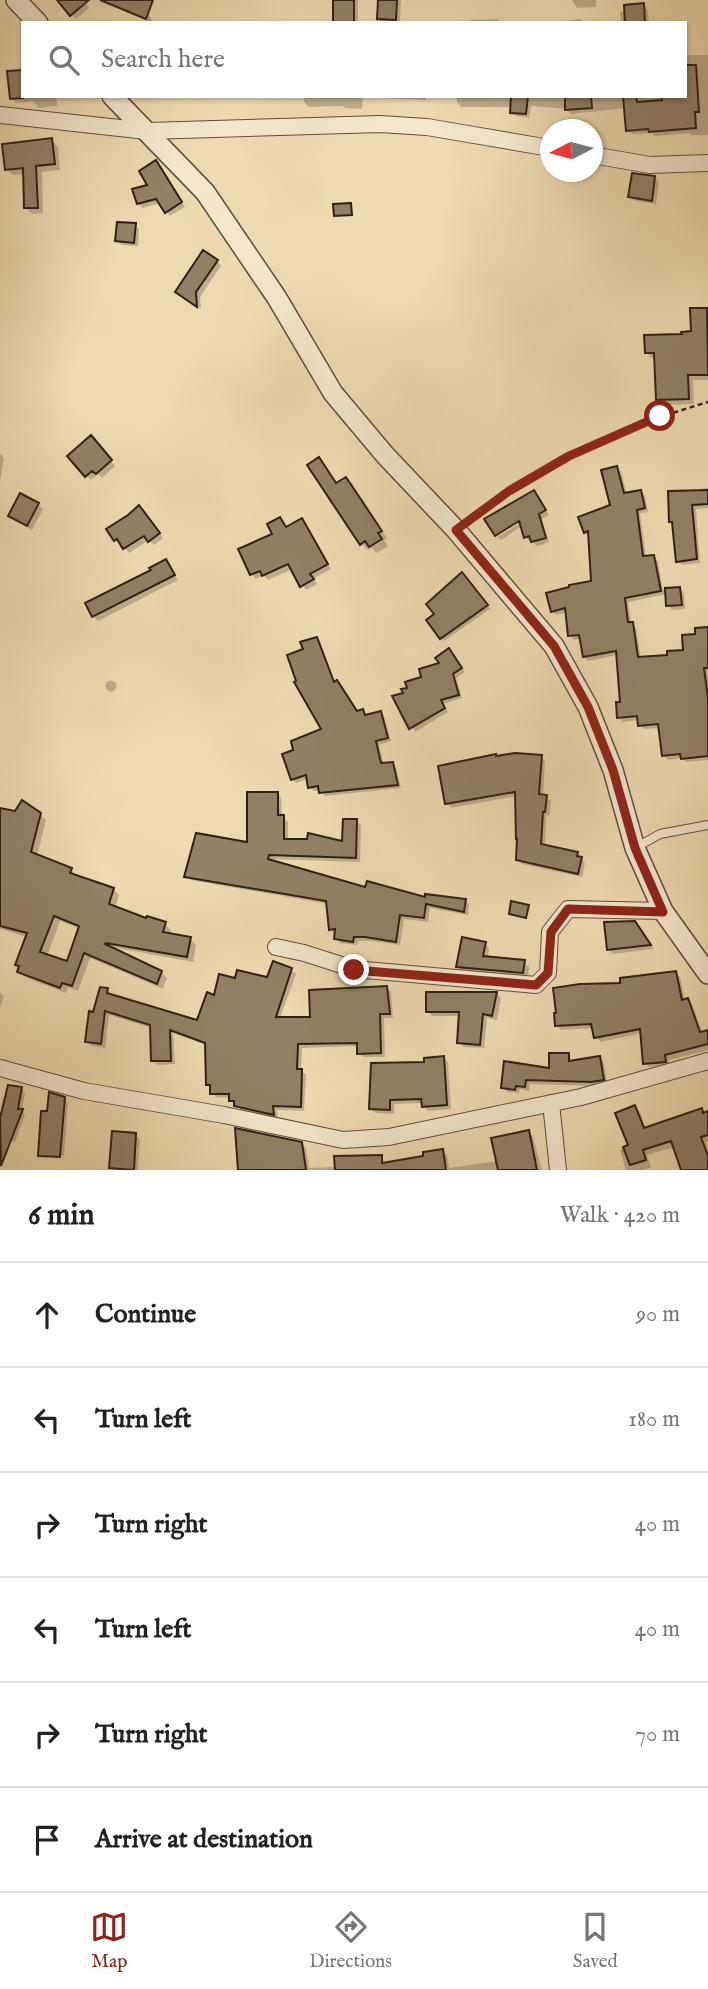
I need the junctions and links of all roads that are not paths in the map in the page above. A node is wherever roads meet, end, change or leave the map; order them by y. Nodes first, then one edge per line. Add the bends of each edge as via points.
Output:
1 (16, 0) edge
2 (36, 21) edge
3 (114, 98) edge
4 (0, 115) edge
5 (147, 131) junction
6 (540, 146) edge
7 (603, 157) edge
8 (708, 163) edge
9 (708, 825) edge
10 (635, 848) junction
11 (663, 912) junction
12 (276, 947) dead end
13 (708, 974) edge
14 (708, 1061) edge
15 (0, 1068) edge
16 (551, 1103) junction
17 (558, 1170) edge

1 - 2 street
3 - 5 street
4 - 5 street
5 - 6 street via 380,124
5 - 10 street via 205,192 277,298 333,393 554,646 588,707 613,770
7 - 8 street via 650,165
9 - 10 lane via 660,834
10 - 11 street
11 - 12 street via 568,909 551,932 548,973 536,985 354,970
11 - 13 street
14 - 16 street
15 - 16 street via 84,1091 343,1140 389,1137
16 - 17 street

